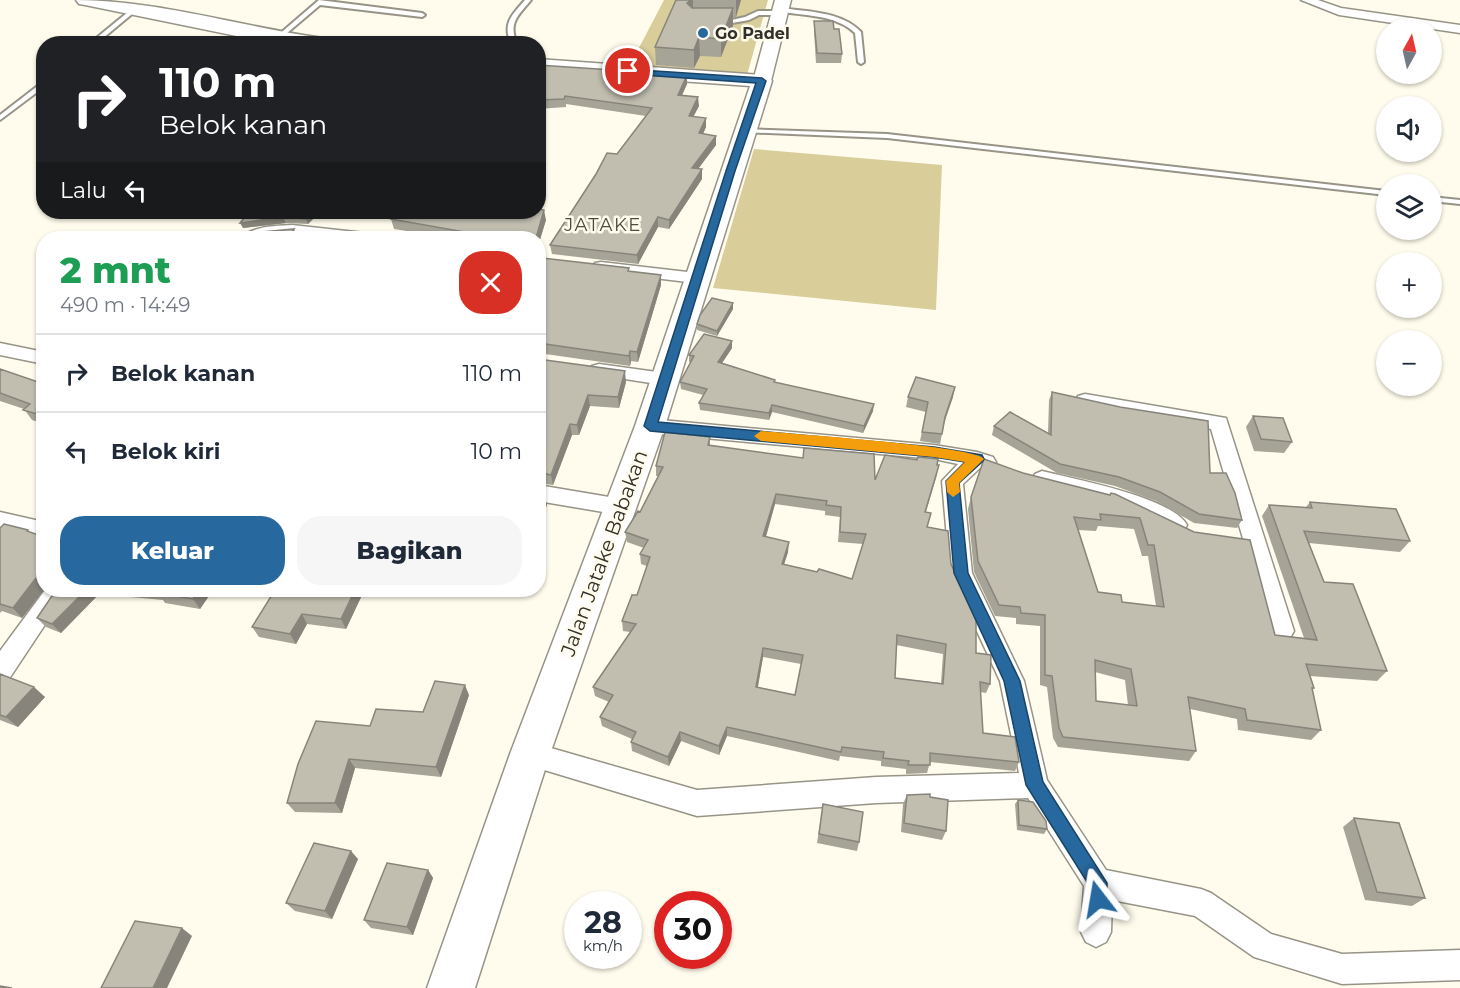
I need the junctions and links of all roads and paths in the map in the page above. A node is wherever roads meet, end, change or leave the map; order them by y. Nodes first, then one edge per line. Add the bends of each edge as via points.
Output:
1 (85, 0) edge
2 (528, 0) edge
3 (1307, 0) edge
4 (320, 2) edge
5 (782, 8) edge
6 (135, 9) junction
7 (422, 15) dead end
8 (714, 22) edge
9 (1460, 29) edge
10 (102, 36) edge
11 (268, 36) edge
12 (280, 36) edge
13 (510, 36) edge
14 (861, 62) dead end
15 (546, 65) edge
16 (762, 81) junction
17 (36, 89) edge
18 (0, 118) edge
19 (744, 131) junction
20 (1376, 192) edge
21 (1442, 200) edge
22 (1460, 202) edge
23 (274, 231) edge
24 (311, 231) edge
25 (584, 265) edge
26 (696, 278) junction
27 (0, 349) edge
28 (36, 356) edge
29 (582, 367) edge
30 (664, 379) junction
31 (1075, 399) edge
32 (650, 426) junction
33 (977, 459) junction
34 (546, 494) edge
35 (621, 507) junction
36 (0, 520) edge
37 (36, 529) edge
38 (1189, 533) edge
39 (1233, 538) edge
40 (1255, 541) junction
41 (52, 597) edge
42 (1282, 631) dead end
43 (0, 671) edge
44 (530, 754) junction
45 (1035, 785) junction
46 (1098, 883) junction
47 (1096, 932) dead end
48 (1460, 965) edge
49 (451, 988) edge

1 - 6 main road
2 - 13 lane via 510,24
3 - 9 street via 1339,11
4 - 7 lane
4 - 12 lane
5 - 8 lane via 736,22
5 - 14 lane via 849,23 858,32
5 - 16 main road
6 - 10 lane
6 - 11 main road
15 - 16 main road
16 - 19 main road, Jalan Jatake Babakan
17 - 18 lane
19 - 20 lane via 887,136
19 - 26 main road, Jalan Jatake Babakan
21 - 22 lane
23 - 24 street
25 - 26 street
26 - 30 main road, Jalan Jatake Babakan
27 - 28 street
29 - 30 street
30 - 32 main road, Jalan Jatake Babakan
31 - 40 street via 1219,423
32 - 33 street
32 - 35 main road, Jalan Jatake Babakan
33 - 38 street via 1124,499
33 - 45 street via 952,481 961,573 1012,681
34 - 35 street
35 - 44 main road, Jalan Jatake Babakan
36 - 37 street
39 - 40 street
40 - 42 street
41 - 43 street
44 - 45 street via 697,803 876,790
44 - 49 main road, Jalan Jatake Babakan
45 - 46 street
46 - 47 street
46 - 48 street via 1201,903 1264,947 1342,969

